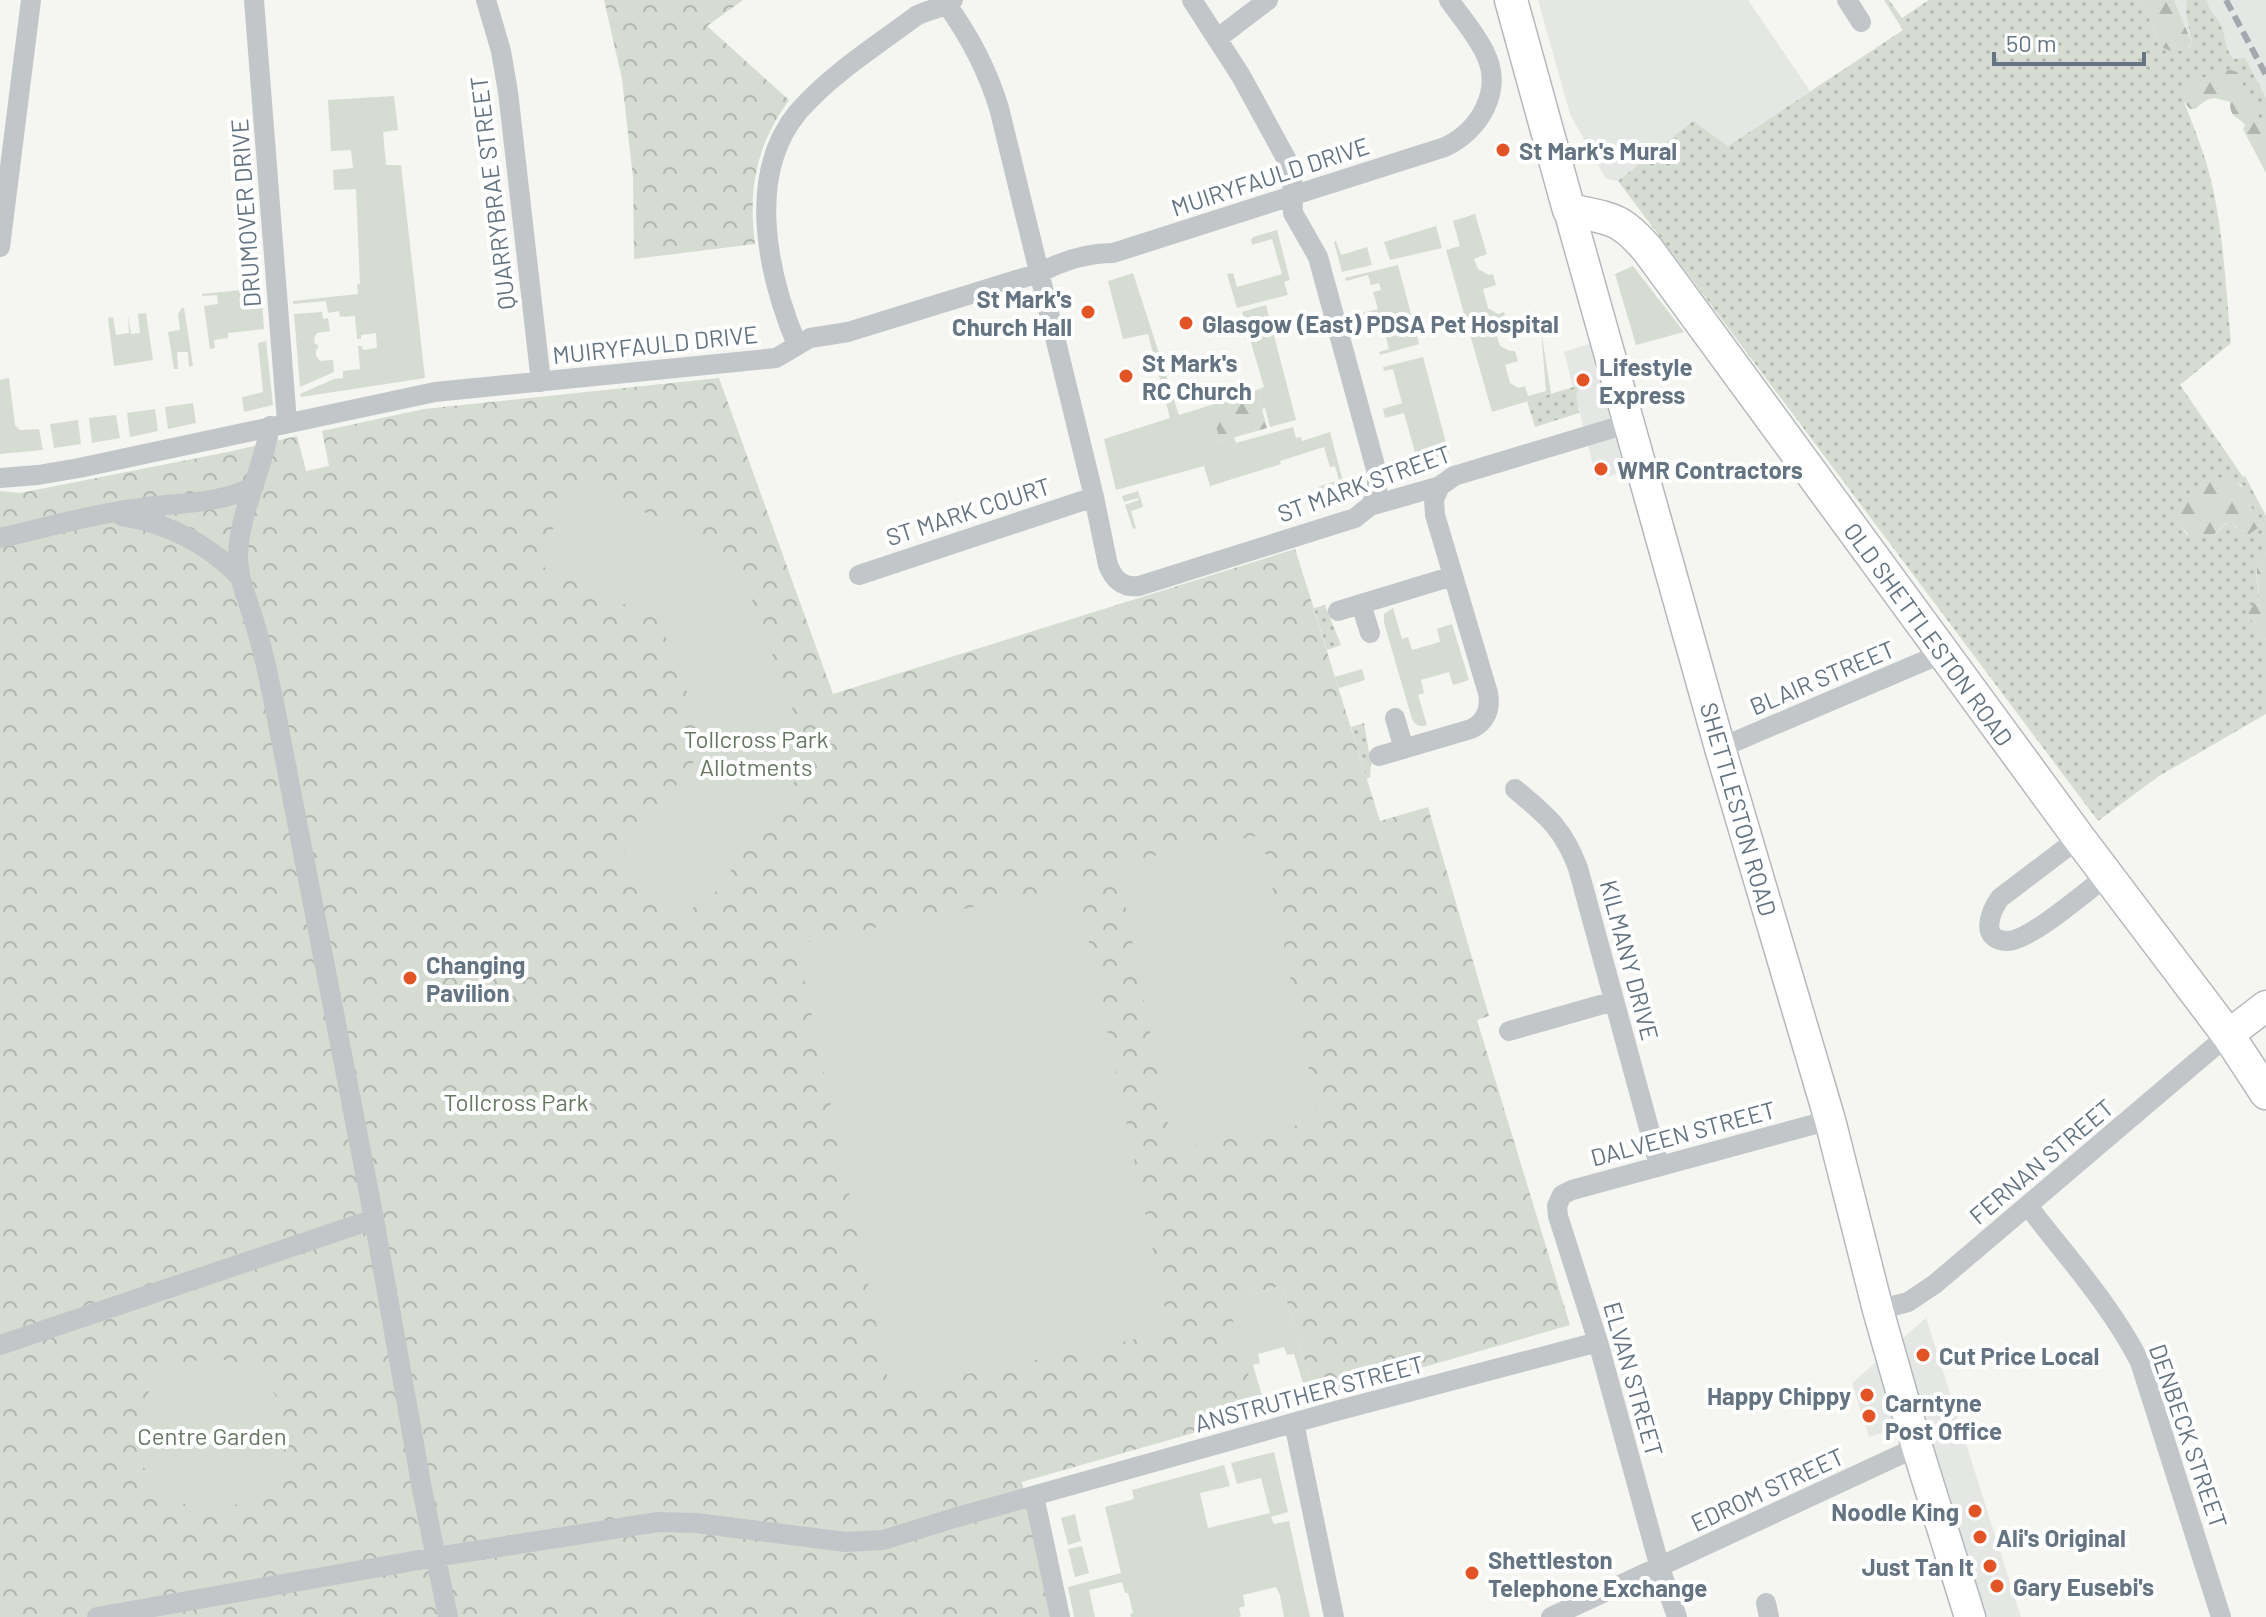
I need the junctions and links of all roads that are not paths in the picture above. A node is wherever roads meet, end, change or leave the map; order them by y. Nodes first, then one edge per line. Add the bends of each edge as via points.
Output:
1 (31, 0) edge
2 (254, 0) edge
3 (486, 0) edge
4 (1192, 0) edge
5 (1268, 0) edge
6 (1449, 0) edge
7 (1511, 0) edge
8 (1847, 0) edge
9 (950, 3) edge
10 (1861, 22) dead end
11 (1218, 38) junction
12 (1292, 196) junction
13 (1569, 210) junction
14 (0, 247) edge
15 (1039, 273) junction
16 (797, 345) junction
17 (541, 382) junction
18 (1630, 423) junction
19 (278, 424) junction
20 (0, 478) edge
21 (254, 486) junction
22 (1440, 486) junction
23 (1094, 497) junction
24 (1370, 506) junction
25 (106, 514) junction
26 (0, 538) edge
27 (859, 575) dead end
28 (1453, 576) junction
29 (240, 577) junction
30 (1361, 604) junction
31 (1338, 611) dead end
32 (1370, 633) dead end
33 (1943, 653) junction
34 (1395, 718) dead end
35 (1720, 748) junction
36 (1404, 749) junction
37 (1379, 756) dead end
38 (1515, 789) dead end
39 (2079, 838) junction
40 (2107, 876) junction
41 (1614, 1001) junction
42 (2266, 1006) edge
43 (1509, 1031) dead end
44 (2228, 1035) junction
45 (2266, 1093) edge
46 (1830, 1120) junction
47 (1659, 1165) junction
48 (1557, 1206) joint
49 (2028, 1206) junction
50 (374, 1219) junction
51 (1878, 1310) junction
52 (1598, 1342) junction
53 (0, 1345) edge
54 (1294, 1423) junction
55 (1917, 1447) junction
56 (1034, 1496) junction
57 (436, 1557) junction
58 (1660, 1568) junction
59 (97, 1617) edge
60 (448, 1617) edge
61 (1060, 1617) edge
62 (1334, 1617) edge
63 (1551, 1617) edge
64 (1677, 1617) edge
65 (1970, 1617) edge
66 (2221, 1617) edge

1 - 14 street
2 - 19 street, DRUMOVER DRIVE
3 - 17 street, QUARRYBRAE STREET via 508,92
4 - 11 street
5 - 11 street
6 - 12 street, MUIRYFAULD DRIVE via 1486,54 1492,77 1488,102 1474,128 1445,147
7 - 13 main road, SHETTLESTON ROAD
8 - 10 street
9 - 15 street via 999,108
9 - 16 street via 916,16 826,83 796,115 777,150 766,193 766,219 786,318
11 - 12 street via 1288,162
12 - 15 street, MUIRYFAULD DRIVE
12 - 24 street via 1296,219 1318,257 1377,473 1377,494
13 - 18 street, SHETTLESTON ROAD
13 - 33 main road, OLD SHETTLESTON ROAD via 1617,220 1648,250
15 - 16 street, MUIRYFAULD DRIVE
15 - 23 street
16 - 17 street, MUIRYFAULD DRIVE via 763,361
17 - 19 street, MUIRYFAULD DRIVE via 435,392
18 - 22 street, ST MARK STREET via 1454,476
18 - 35 street, SHETTLESTON ROAD
19 - 20 street, MUIRYFAULD DRIVE via 79,468
19 - 21 street, DRUMOVER DRIVE
21 - 25 street via 233,495
21 - 29 street, DRUMOVER DRIVE via 240,539
22 - 24 street, ST MARK STREET
22 - 28 street via 1434,507
23 - 24 street, ST MARK STREET via 1108,565 1129,587 1355,518
23 - 27 street, ST MARK COURT
25 - 26 street
25 - 29 street via 179,533
28 - 30 street
28 - 36 street via 1488,693 1488,709 1478,726
29 - 50 street via 273,698
30 - 31 street
30 - 32 street
33 - 35 street, BLAIR STREET
33 - 39 main road, OLD SHETTLESTON ROAD
34 - 36 street
35 - 46 street, SHETTLESTON ROAD
36 - 37 street
38 - 41 street, KILMANY DRIVE via 1550,819 1569,846
39 - 40 main road, OLD SHETTLESTON ROAD
39 - 40 street via 2000,898 1988,919 1994,936 2010,941 2028,935
40 - 44 main road, OLD SHETTLESTON ROAD
41 - 43 street
41 - 47 street, KILMANY DRIVE
42 - 44 street
44 - 45 main road, OLD SHETTLESTON ROAD
44 - 49 street, FERNAN STREET
46 - 47 street, DALVEEN STREET
46 - 51 street, SHETTLESTON ROAD
47 - 48 street, DALVEEN STREET via 1572,1190
48 - 52 street, ELVAN STREET
49 - 51 street, FERNAN STREET via 1935,1284 1908,1302
49 - 66 street, DENBECK STREET via 2110,1311 2140,1362
50 - 53 street
50 - 57 street
51 - 55 street, SHETTLESTON ROAD
52 - 54 street, ANSTRUTHER STREET
52 - 58 street, ELVAN STREET
54 - 56 street, ANSTRUTHER STREET
54 - 62 street
55 - 58 street, EDROM STREET
55 - 65 street, SHETTLESTON ROAD
56 - 57 street, ANSTRUTHER STREET via 865,1542 658,1522
56 - 61 street
57 - 59 street, ANSTRUTHER STREET
57 - 60 street
58 - 63 street, EDROM STREET
58 - 64 street, ELVAN STREET

